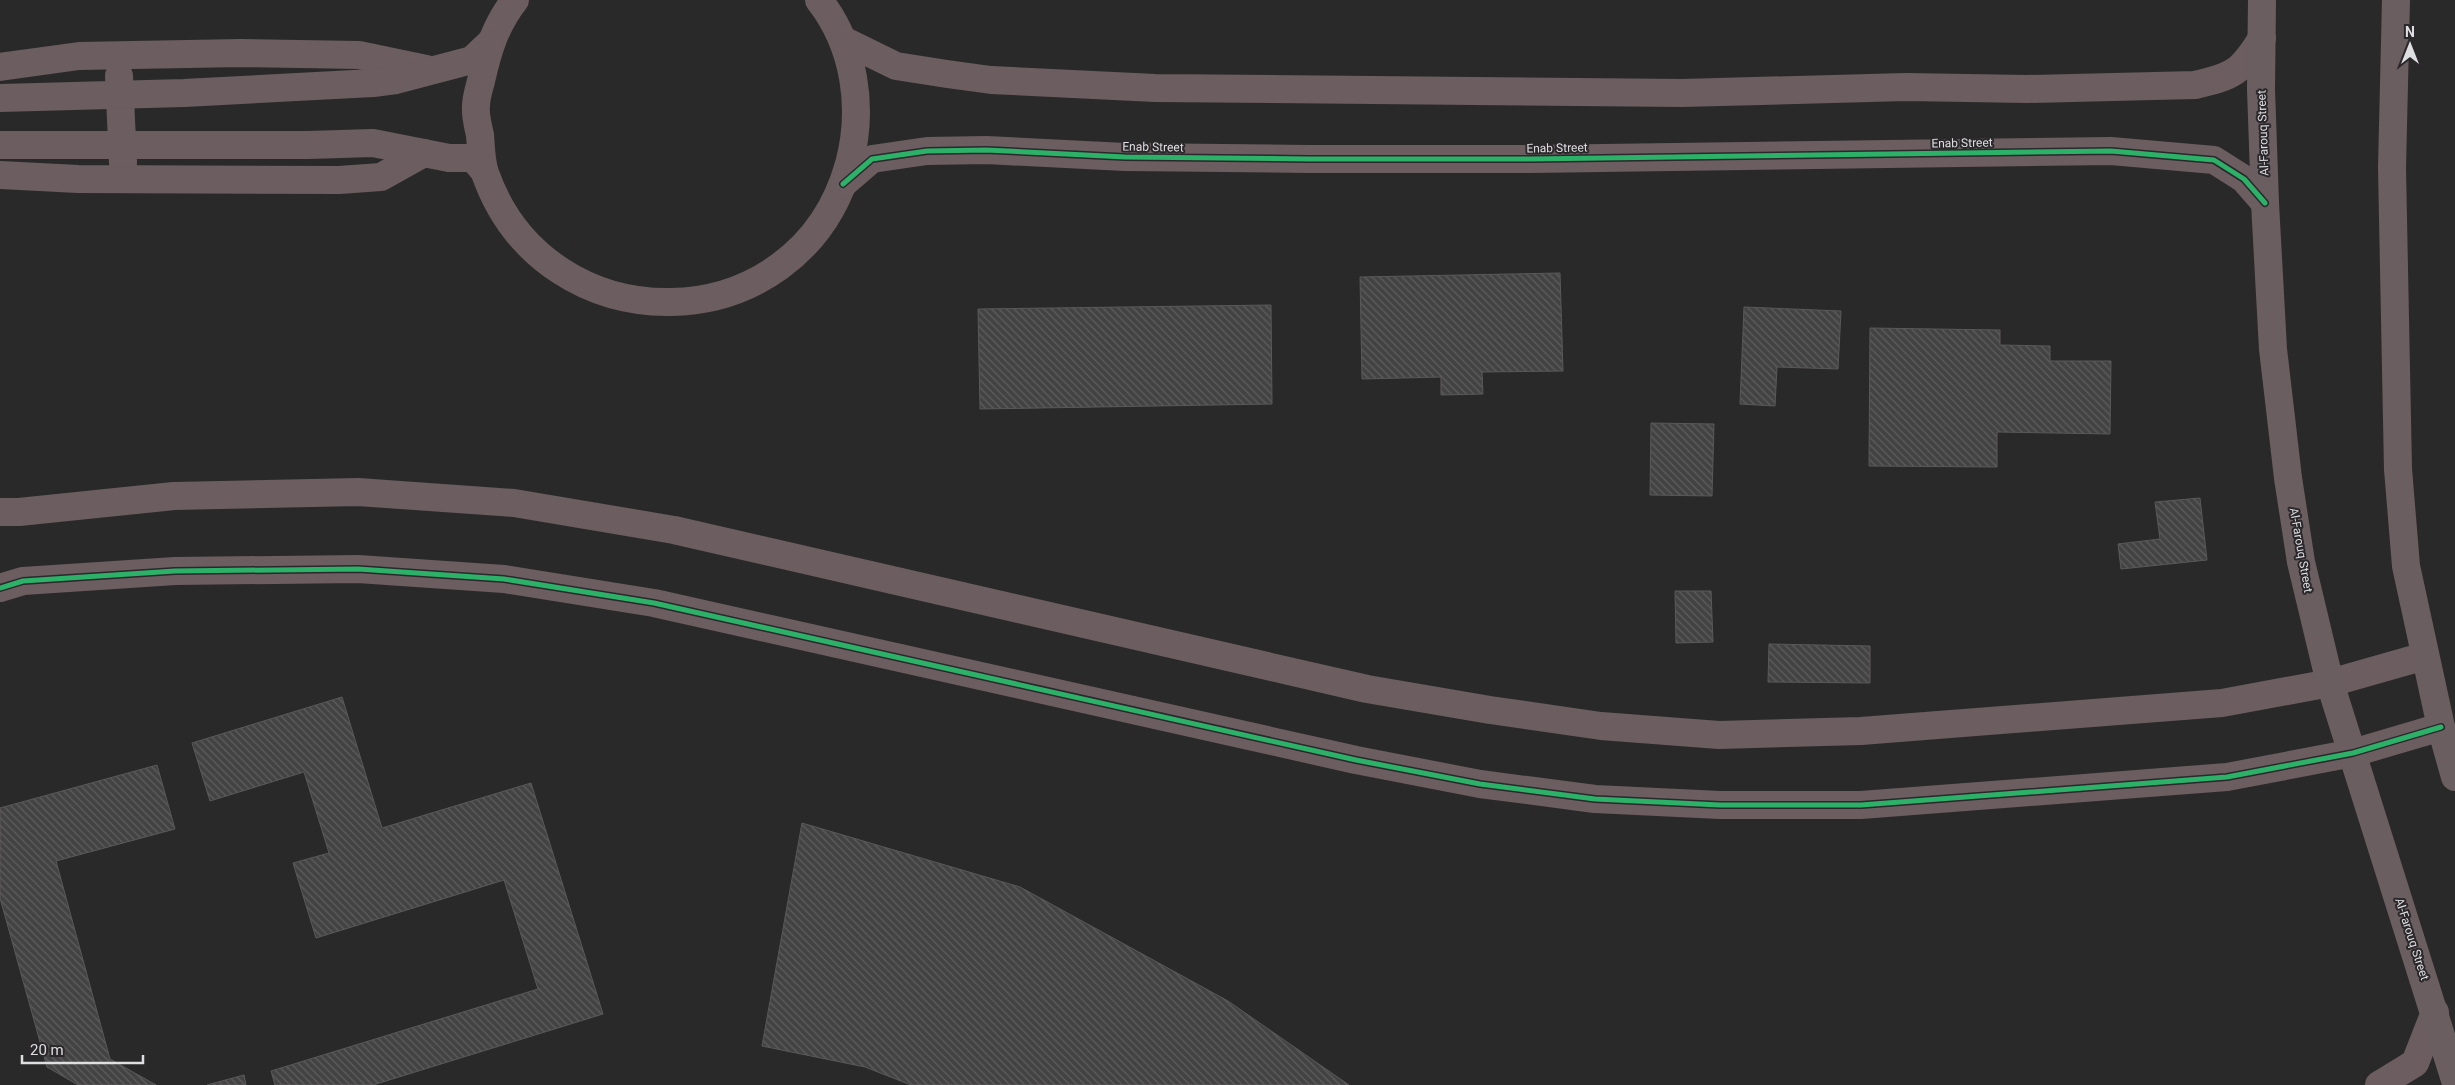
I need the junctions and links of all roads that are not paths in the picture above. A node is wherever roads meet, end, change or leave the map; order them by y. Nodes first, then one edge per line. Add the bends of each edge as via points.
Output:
1 (514, 0) edge
2 (819, 0) edge
3 (2262, 0) edge
4 (2396, 0) edge
5 (2262, 38) junction
6 (843, 40) junction
7 (490, 43) junction
8 (118, 55) junction
9 (0, 67) edge
10 (432, 70) junction
11 (120, 94) junction
12 (0, 98) edge
13 (0, 145) edge
14 (121, 146) junction
15 (424, 153) junction
16 (484, 171) junction
17 (0, 175) edge
18 (125, 178) junction
19 (843, 184) junction
20 (2265, 203) junction
21 (0, 512) edge
22 (0, 588) edge
23 (2425, 656) junction
24 (2330, 683) junction
25 (2440, 727) junction
26 (2353, 754) junction
27 (2455, 777) edge
28 (2435, 1012) junction
29 (2455, 1080) edge
30 (2379, 1085) edge

1 - 7 street
2 - 6 street
3 - 5 main road, Al-Farouq Street
4 - 23 main road via 2392,168 2398,469 2406,566
5 - 6 street via 2237,71 2195,85 2027,89 1906,86 1682,93 1155,88 991,80 896,66
5 - 20 main road, Al-Farouq Street
6 - 19 street via 856,88 856,137
7 - 10 street via 472,60
7 - 16 street via 476,106
8 - 9 street via 79,56
8 - 10 street via 359,55
8 - 11 street
10 - 11 street via 396,80 326,87
11 - 12 street
11 - 14 street
13 - 14 street
14 - 15 street via 374,143
14 - 18 street
15 - 16 street via 473,158
15 - 18 street via 380,177 339,180
16 - 19 street via 500,207 522,238 550,265 584,285 621,298 659,303 698,301 736,291 770,274 801,249 826,219
17 - 18 street via 59,179
19 - 20 street, Enab Street via 872,159 927,151 1308,159 2111,151 2214,160 2244,179
20 - 24 main road, Al-Farouq Street via 2274,349 2288,478 2301,562
21 - 24 street via 174,496 358,492 514,503 674,530 1368,689 1601,726 1709,734 1862,730 2222,703
22 - 26 street via 23,581 174,570 358,568 504,579 654,603 1356,760 1480,784 1595,799 1720,805 1862,805 2227,777
23 - 24 street
23 - 25 main road
24 - 26 main road, Al-Farouq Street
25 - 26 street
25 - 27 main road
26 - 28 main road, Al-Farouq Street
28 - 29 main road, Al-Farouq Street
28 - 30 street via 2415,1063

